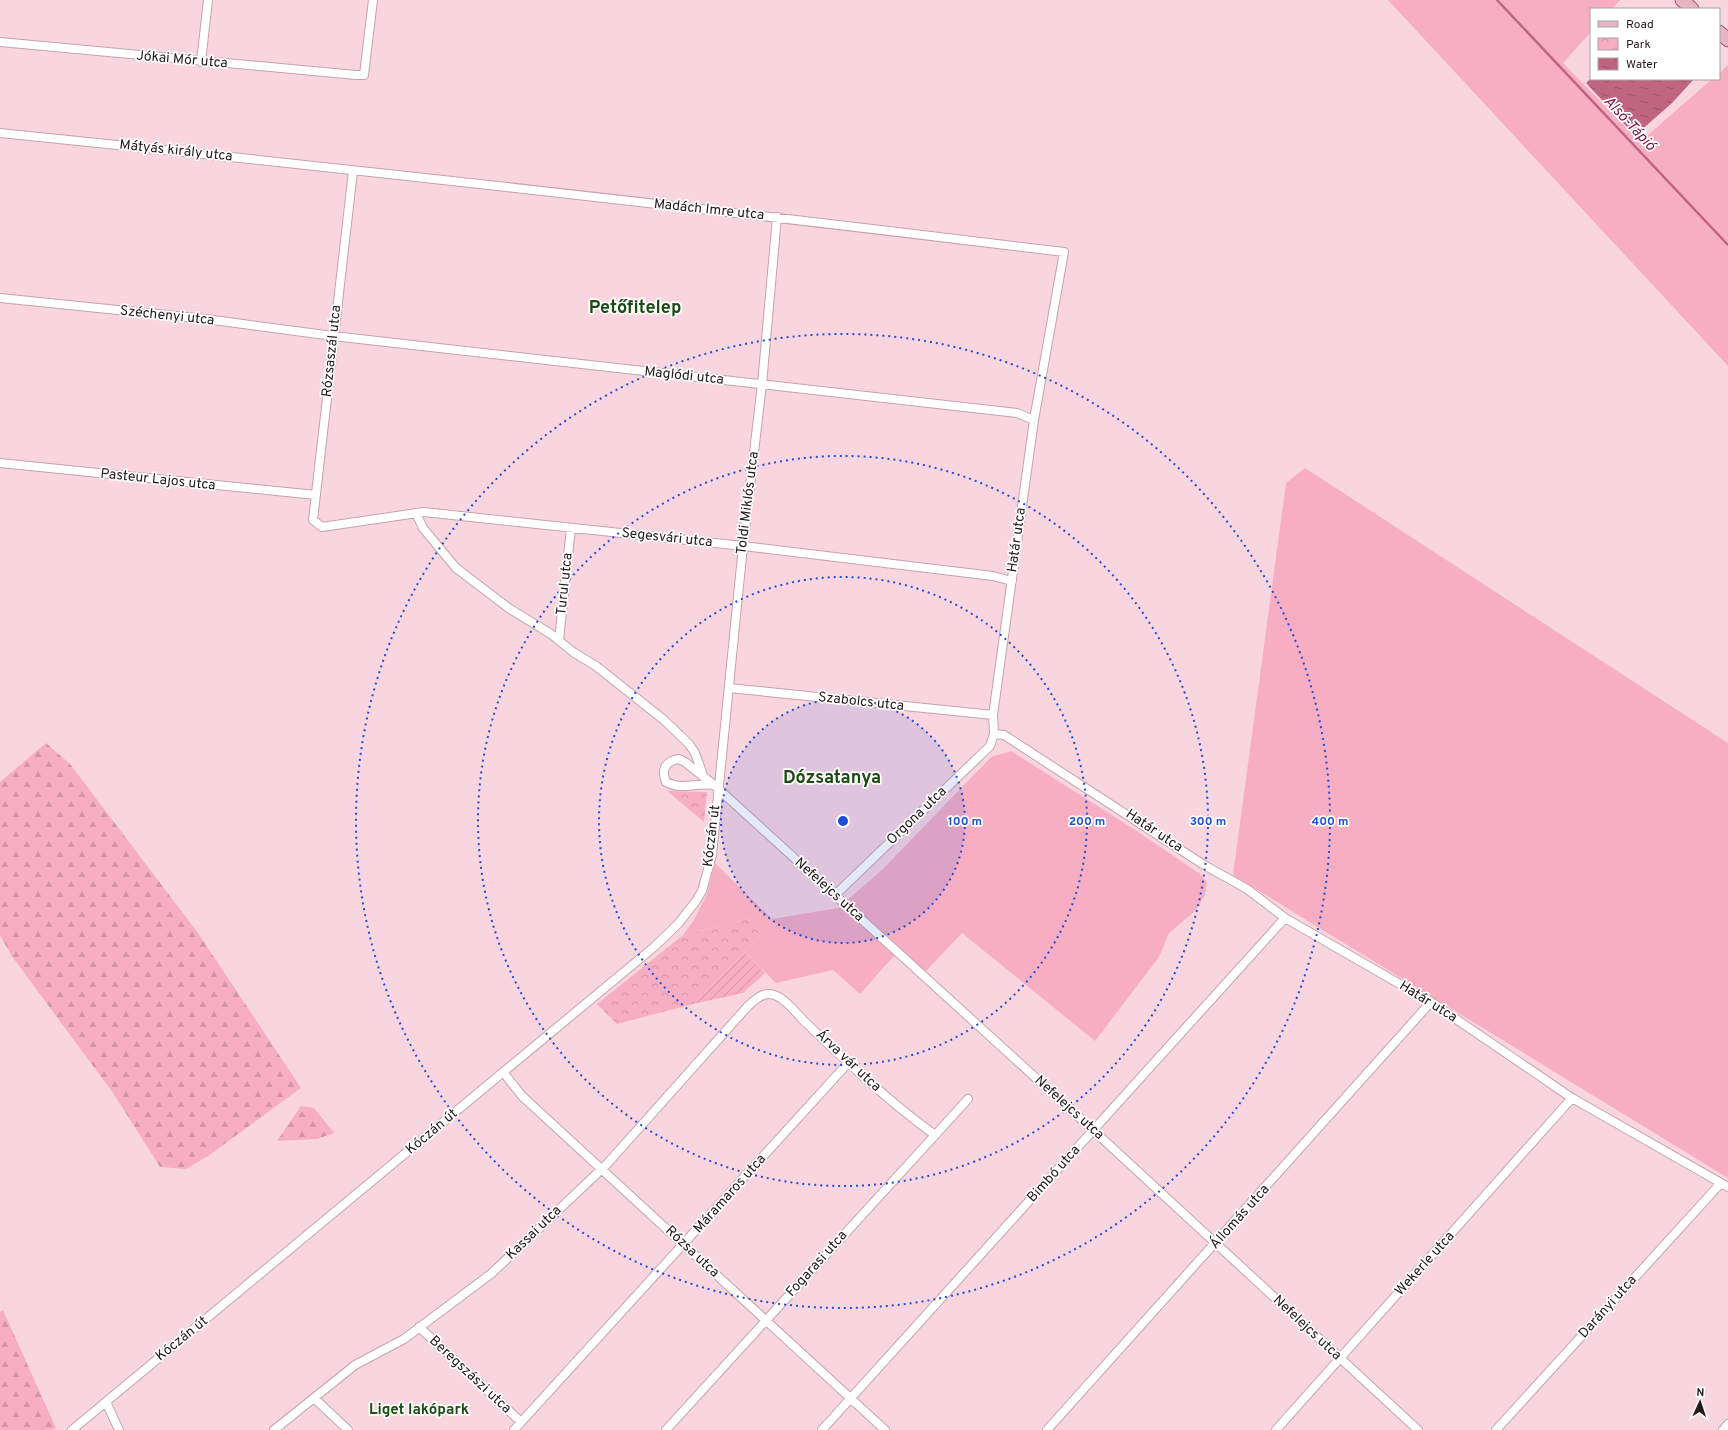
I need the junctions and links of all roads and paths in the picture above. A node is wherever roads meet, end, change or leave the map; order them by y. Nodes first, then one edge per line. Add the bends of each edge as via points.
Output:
1 (208, 0) edge
2 (373, 0) edge
3 (1682, 0) edge
4 (1691, 8) edge
5 (1720, 33) edge
6 (1728, 40) edge
7 (0, 42) edge
8 (201, 62) junction
9 (0, 133) edge
10 (353, 171) junction
11 (777, 218) junction
12 (1064, 252) joint
13 (0, 298) edge
14 (333, 336) junction
15 (762, 384) junction
16 (1034, 420) junction
17 (0, 463) edge
18 (316, 496) junction
19 (416, 514) junction
20 (322, 527) joint
21 (571, 528) junction
22 (743, 546) junction
23 (1012, 581) junction
24 (559, 640) junction
25 (729, 688) junction
26 (993, 715) junction
27 (994, 734) junction
28 (705, 778) junction
29 (716, 787) junction
30 (835, 895) junction
31 (1285, 918) junction
32 (759, 996) joint
33 (1431, 1002) junction
34 (848, 1063) junction
35 (503, 1072) junction
36 (1572, 1098) junction
37 (968, 1099) dead end
38 (1093, 1130) junction
39 (935, 1135) junction
40 (602, 1168) junction
41 (1724, 1186) edge
42 (1216, 1243) junction
43 (684, 1244) junction
44 (766, 1321) junction
45 (419, 1327) junction
46 (1341, 1359) junction
47 (314, 1398) junction
48 (851, 1399) junction
49 (106, 1402) junction
50 (521, 1422) junction
51 (1728, 1424) edge
52 (72, 1430) edge
53 (118, 1430) edge
54 (274, 1430) edge
55 (348, 1430) edge
56 (514, 1430) edge
57 (666, 1430) edge
58 (822, 1430) edge
59 (885, 1430) edge
60 (1047, 1430) edge
61 (1276, 1430) edge
62 (1418, 1430) edge
63 (1496, 1430) edge
64 (1723, 1430) edge

1 - 8 street
2 - 8 street, Jókai Mór utca via 364,75
3 - 4 main road
5 - 6 main road
7 - 8 street, Jókai Mór utca
9 - 10 street, Mátyás király utca
10 - 11 street, Madách Imre utca
10 - 14 street, Rózsaszál utca
11 - 12 street, Madách Imre utca
11 - 15 street, Toldi Miklós utca
12 - 16 street, Határ utca
13 - 14 street, Széchenyi utca via 206,319
14 - 15 street, Maglódi utca
14 - 18 street, Rózsaszál utca
15 - 16 street, Maglódi utca via 1017,412
15 - 22 street, Toldi Miklós utca
16 - 23 street, Határ utca
17 - 18 street, Pasteur Lajos utca
18 - 20 street, Rózsaszál utca via 314,520
19 - 20 street, Segesvári utca
19 - 21 street, Segesvári utca via 424,512
19 - 24 street via 456,568 510,609
21 - 22 street, Segesvári utca
21 - 24 street, Turul utca
22 - 23 street, Segesvári utca via 993,576
22 - 25 street, Toldi Miklós utca
23 - 26 street, Határ utca
24 - 28 street via 664,720 689,744
25 - 26 street, Szabolcs utca
25 - 29 street, Toldi Miklós utca
26 - 27 street, Határ utca
27 - 30 street, Orgona utca via 990,746
27 - 31 street, Határ utca via 1004,734 1077,780 1204,865 1247,889
28 - 29 street, Nefelejcs utca
28 - 29 street, Nefelejcs utca via 679,760 667,764 664,768 666,782 672,786 703,783
29 - 30 street, Nefelejcs utca
29 - 35 street, Kóczán út via 712,855 702,891 687,913 654,947
30 - 38 street, Nefelejcs utca
31 - 33 street, Határ utca
31 - 38 street, Bimbó utca
32 - 34 street, Árva vár utca via 777,996
32 - 40 street, Kassai utca
33 - 36 street, Határ utca
33 - 42 street, Állomás utca
34 - 39 street, Árva vár utca
34 - 43 street, Máramaros utca
35 - 40 street, Rózsa utca via 522,1096
35 - 49 street, Kóczán út
36 - 41 street, Határ utca
36 - 46 street, Wekerle utca
37 - 39 street, Fogarasi utca
38 - 42 street, Nefelejcs utca
38 - 48 street, Bimbó utca
39 - 44 street, Fogarasi utca
40 - 43 street, Rózsa utca
40 - 45 street, Kassai utca via 492,1273
41 - 63 street, Darányi utca
42 - 46 street, Nefelejcs utca
42 - 60 street, Állomás utca
43 - 44 street, Rózsa utca
43 - 50 street, Máramaros utca
44 - 48 street, Rózsa utca
44 - 57 street, Fogarasi utca
45 - 47 street, Kassai utca via 404,1339 355,1365
45 - 50 street, Beregszászi utca
46 - 61 street, Wekerle utca
46 - 62 street, Nefelejcs utca
47 - 54 street, Kassai utca
47 - 55 street
48 - 58 street, Bimbó utca
48 - 59 street, Rózsa utca
49 - 52 street, Kóczán út
49 - 53 street
50 - 56 street, Máramaros utca
51 - 64 street

